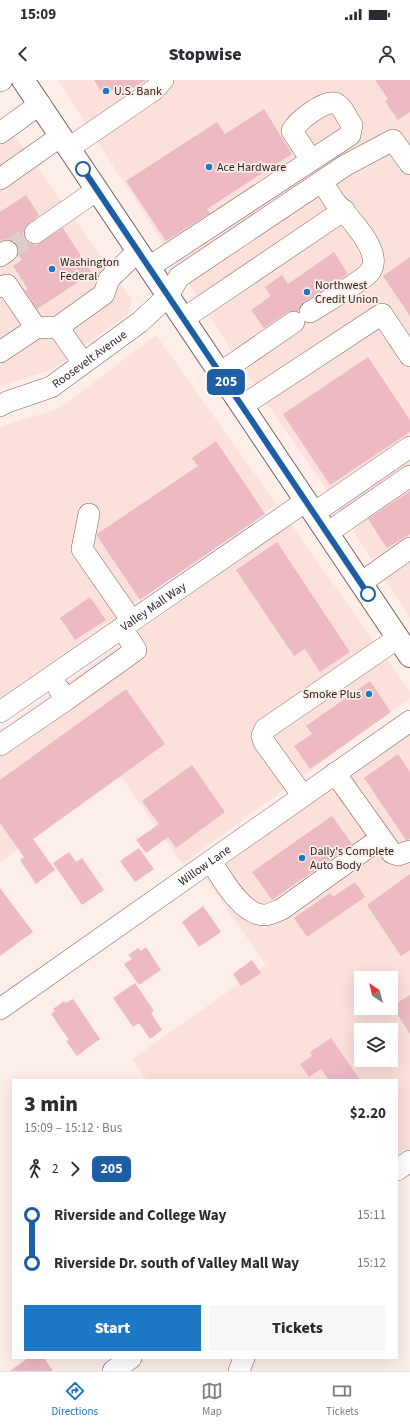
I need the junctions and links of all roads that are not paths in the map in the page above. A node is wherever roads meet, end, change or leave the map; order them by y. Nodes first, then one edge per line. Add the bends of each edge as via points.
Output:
1 (23, 80) edge
2 (163, 80) edge
3 (40, 104) junction
4 (0, 133) edge
5 (65, 142) junction
6 (334, 147) junction
7 (311, 160) junction
8 (410, 164) edge
9 (346, 165) junction
10 (0, 179) edge
11 (322, 182) junction
12 (97, 190) junction
13 (344, 210) junction
14 (35, 233) tunnel mouth
15 (144, 259) junction
16 (0, 287) edge
17 (168, 296) junction
18 (184, 319) junction
19 (58, 327) junction
20 (36, 328) junction
21 (0, 352) edge
22 (410, 356) edge
23 (83, 363) junction
24 (220, 373) junction
25 (0, 406) edge
26 (242, 406) junction
27 (410, 447) edge
28 (410, 476) edge
29 (310, 507) junction
30 (88, 514) dead end
31 (327, 533) junction
32 (410, 548) edge
33 (361, 583) junction
34 (127, 625) junction
35 (398, 638) junction
36 (410, 656) edge
37 (51, 677) junction
38 (66, 700) junction
39 (0, 712) edge
40 (410, 721) edge
41 (0, 745) edge
42 (336, 773) junction
43 (303, 796) junction
44 (381, 838) junction
45 (410, 851) edge
46 (211, 861) junction
47 (0, 1009) edge
48 (410, 1161) edge
49 (398, 1169) edge
50 (130, 1359) edge
51 (131, 1359) edge
52 (244, 1359) edge
53 (113, 1371) edge
54 (137, 1371) edge
55 (239, 1371) edge

1 - 3 main road
2 - 5 street via 154,90
3 - 4 street
3 - 5 main road
5 - 10 street
5 - 12 main road
6 - 7 street
6 - 7 street via 350,135 352,125 339,106 327,103 295,124 292,131
6 - 9 street
7 - 15 street
8 - 9 street, Roosevelt Avenue via 393,140
9 - 11 street, Roosevelt Avenue
11 - 13 street
11 - 17 street, Roosevelt Avenue via 179,277
12 - 14 street
12 - 15 main road
13 - 18 street
13 - 24 street via 356,224 374,256 374,263 367,274
15 - 17 main road
15 - 19 street via 109,279 104,294
16 - 20 street via 8,285
17 - 18 main road
17 - 23 street, Roosevelt Avenue via 140,322
18 - 24 main road
19 - 20 street
19 - 23 street
20 - 21 street
22 - 26 street via 382,314
23 - 25 street, Roosevelt Avenue via 51,387
24 - 26 main road
26 - 29 main road
27 - 29 street, Valley Mall Way
28 - 31 street
29 - 31 main road
29 - 34 street, Valley Mall Way
30 - 34 street via 82,548
31 - 33 main road
32 - 33 street
33 - 35 main road
34 - 37 street, Valley Mall Way
34 - 38 street via 136,650
35 - 36 main road
35 - 43 street via 265,729 262,736 264,742
37 - 38 street
37 - 39 street, Valley Mall Way
38 - 41 street
40 - 42 street, Willow Lane
42 - 43 street, Willow Lane
42 - 44 street
43 - 46 street, Willow Lane
44 - 45 street via 395,855
44 - 46 street via 282,909 264,915 253,912 238,899
46 - 47 street, Willow Lane
48 - 49 street
50 - 53 street
51 - 54 street
52 - 55 street

